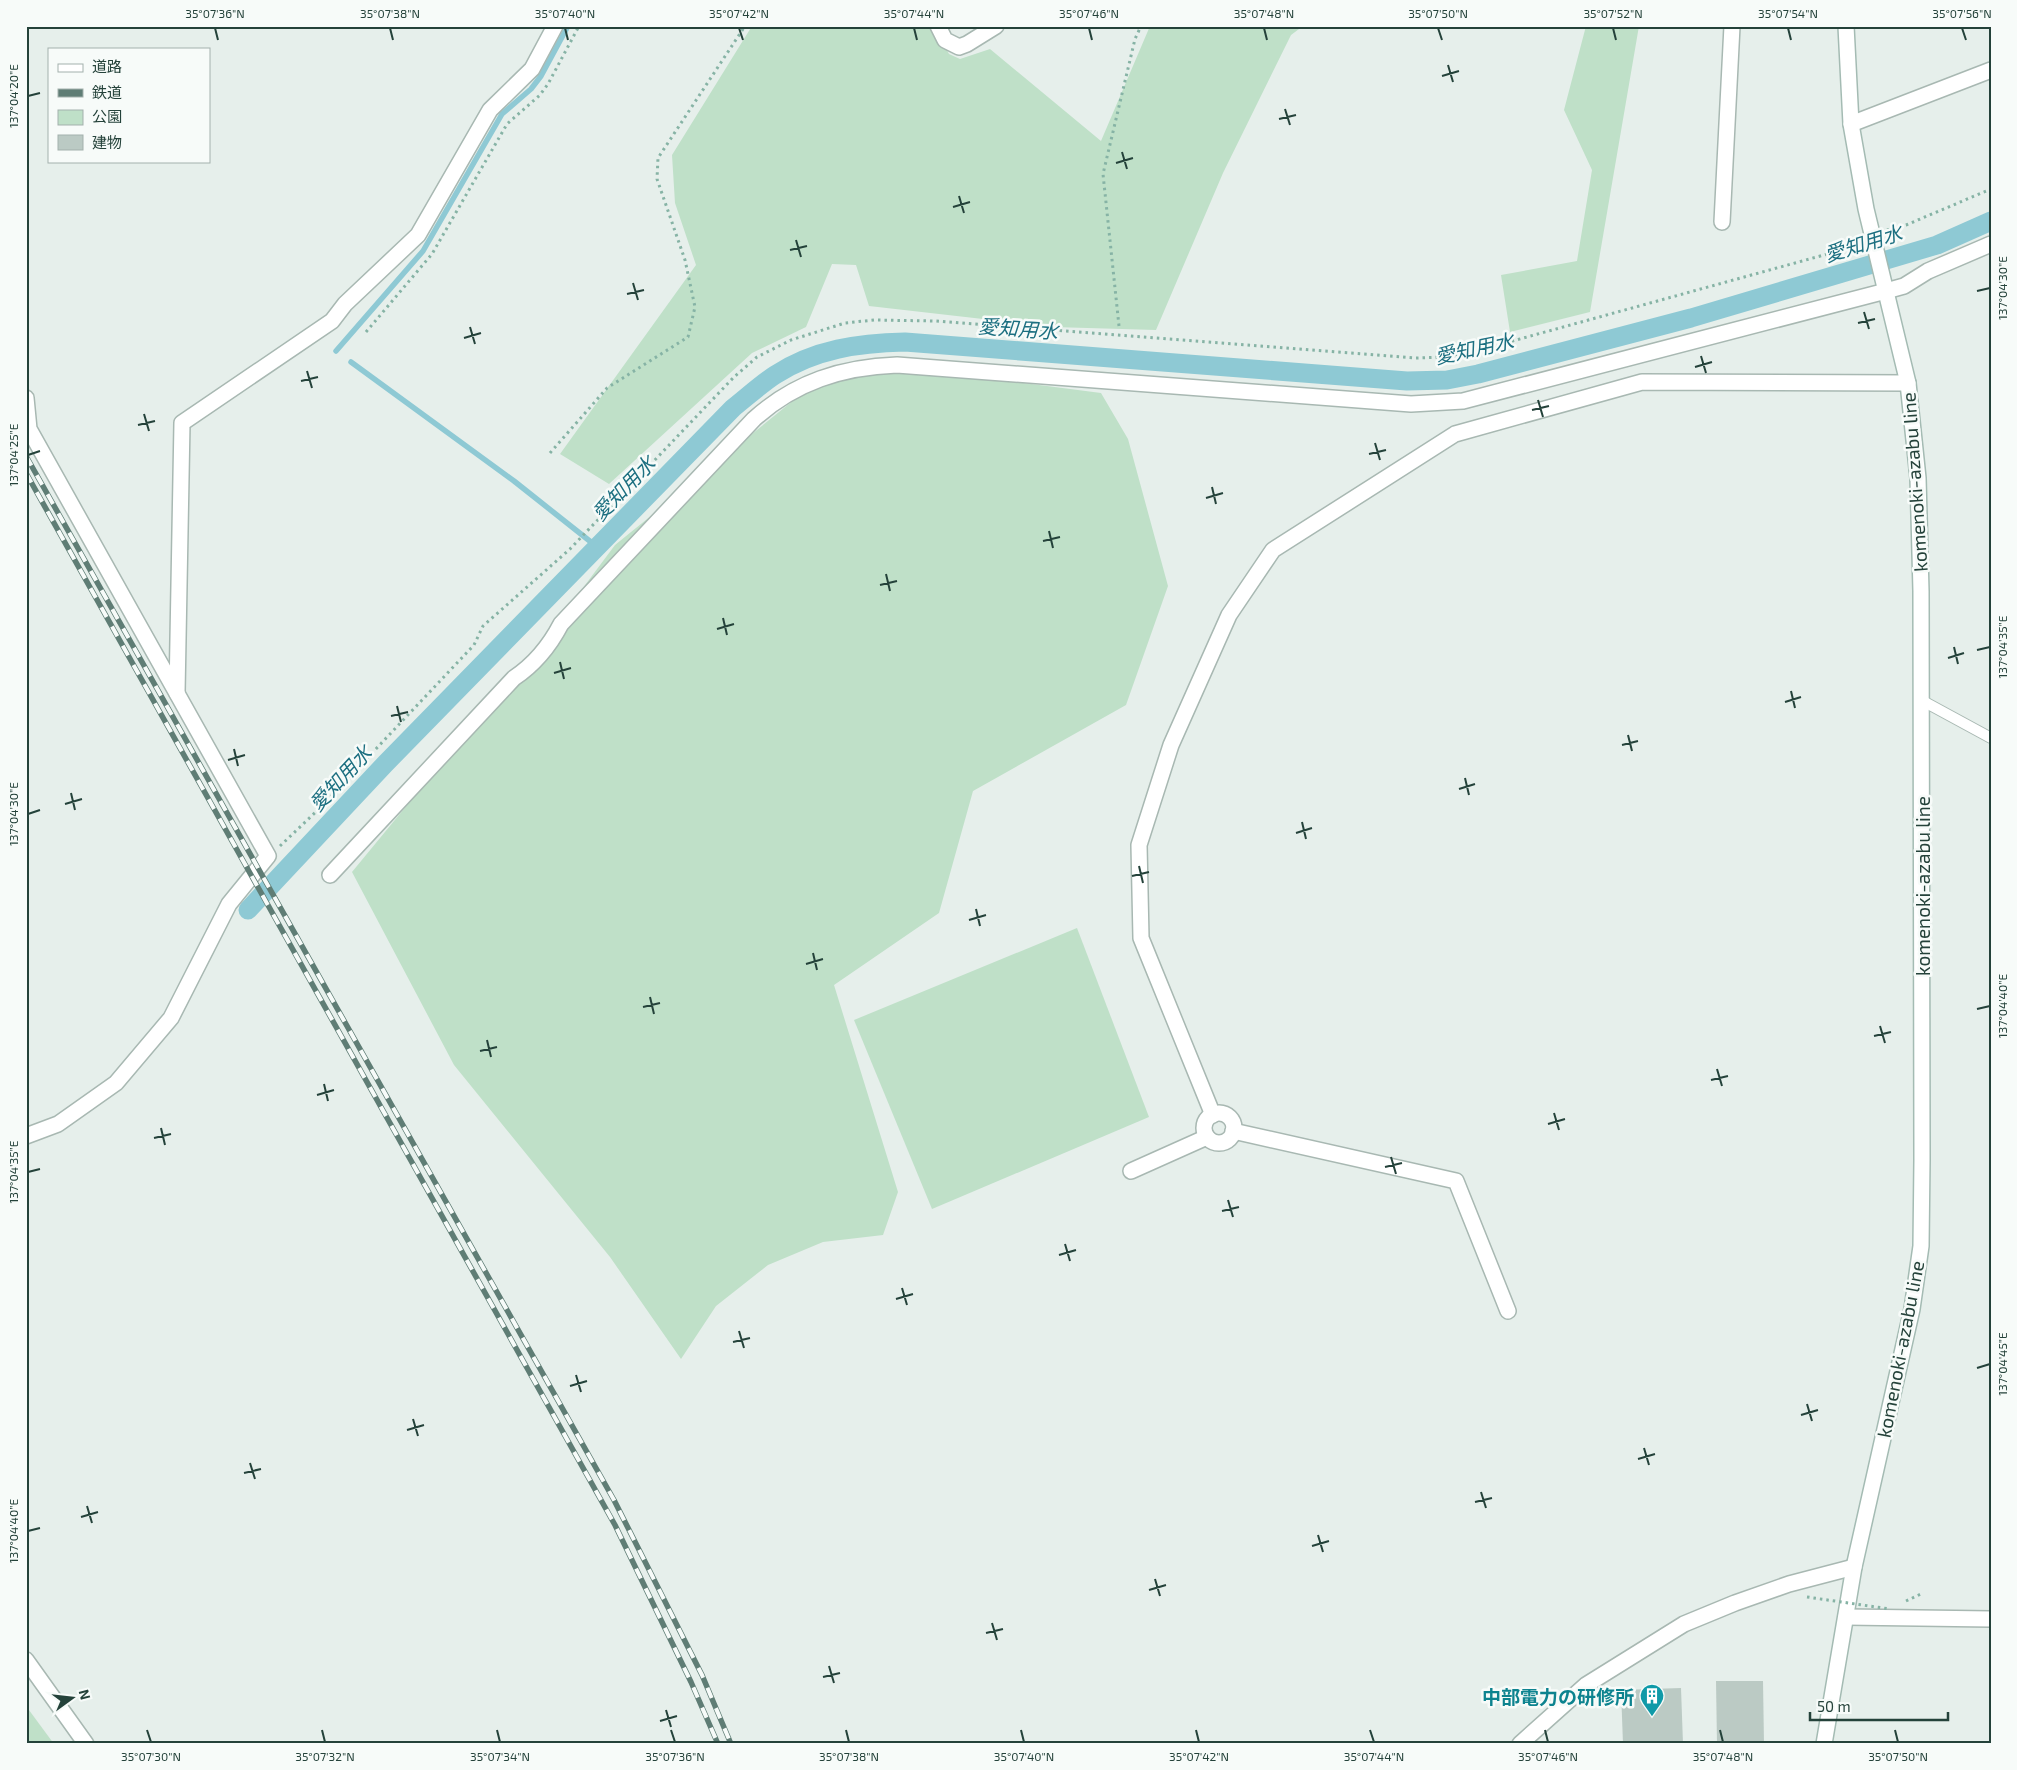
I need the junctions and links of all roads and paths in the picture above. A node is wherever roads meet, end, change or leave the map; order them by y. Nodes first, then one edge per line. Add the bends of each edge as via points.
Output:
1 (555, 26) edge
2 (579, 26) edge
3 (745, 26) edge
4 (938, 26) edge
5 (996, 26) edge
6 (1141, 26) edge
7 (1732, 26) edge
8 (1846, 26) edge
9 (1991, 70) edge
10 (1851, 124) junction
11 (1991, 189) edge
12 (1722, 222) dead end
13 (1873, 238) junction
14 (1991, 244) edge
15 (1885, 289) junction
16 (1119, 326) dead end
17 (366, 332) dead end
18 (1908, 383) junction
19 (26, 398) edge
20 (550, 453) dead end
21 (176, 694) junction
22 (1921, 700) junction
23 (1991, 738) edge
24 (268, 856) junction
25 (330, 875) dead end
26 (1212, 1115) junction
27 (1233, 1131) junction
28 (26, 1136) edge
29 (1207, 1137) junction
30 (1131, 1171) dead end
31 (1508, 1311) dead end
32 (1854, 1567) junction
33 (1807, 1597) dead end
34 (1890, 1609) dead end
35 (1846, 1617) junction
36 (1991, 1619) edge
37 (26, 1660) edge
38 (86, 1744) edge
39 (1520, 1744) edge
40 (1824, 1744) edge

1 - 21 street via 532,69 490,110 418,235 344,304 332,321 182,423
2 - 17 path via 540,95 507,124 432,254
3 - 20 path via 658,158 657,179 685,260 696,307 688,337 607,388
4 - 5 street via 945,40 959,47
6 - 16 path via 1135,39 1103,174
7 - 12 street
8 - 10 street, komenoki-azabu line
9 - 10 street
10 - 13 street, komenoki-azabu line
11 - 13 path
13 - 15 street, komenoki-azabu line
13 - 24 path via 1858,239 1842,250 1779,269 1444,357 1415,358 935,321 845,323 791,340 757,357 734,377 570,549 483,626 474,645 322,806
14 - 15 street via 1928,271 1904,286
15 - 18 street, komenoki-azabu line
15 - 25 street via 1481,396 1439,403 1411,404 897,365 853,368 832,374 792,391 754,419 561,624 551,644 531,666 514,678
18 - 22 street, komenoki-azabu line via 1918,478
18 - 26 street via 1642,382 1455,434 1273,550 1229,614 1171,745 1139,845 1142,938
19 - 21 street via 30,429
21 - 24 street
22 - 23 lane
22 - 32 street, komenoki-azabu line via 1920,1246 1912,1309
24 - 28 street via 229,904 171,1018 116,1083 58,1124
26 - 27 street via 1226,1115 1232,1122
26 - 29 street via 1204,1127
27 - 29 street via 1229,1139 1221,1143
27 - 31 street via 1456,1181
29 - 30 street
32 - 35 street, komenoki-azabu line
32 - 39 street via 1771,1590 1684,1624 1586,1685
33 - 34 path, bridge
35 - 36 street
35 - 40 street, komenoki-azabu line
37 - 38 street

